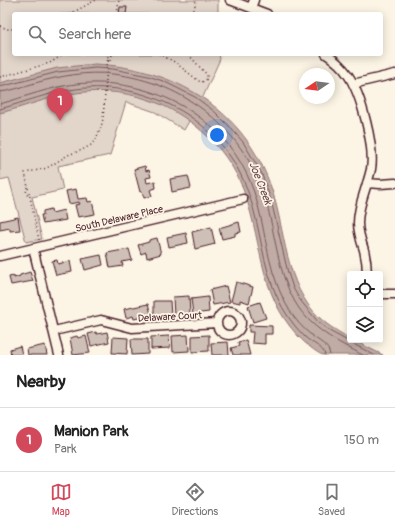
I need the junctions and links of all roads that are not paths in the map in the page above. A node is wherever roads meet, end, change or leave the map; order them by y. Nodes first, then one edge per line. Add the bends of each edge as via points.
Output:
1 (230, 0) edge
2 (253, 4) edge
3 (264, 12) edge
4 (330, 56) edge
5 (395, 74) edge
6 (354, 84) junction
7 (367, 183) junction
8 (395, 183) edge
9 (243, 199) dead end
10 (37, 248) junction
11 (0, 256) edge
12 (367, 271) edge
13 (383, 294) edge
14 (395, 294) edge
15 (217, 323) dead end
16 (54, 331) junction
17 (60, 355) edge

1 - 2 street
2 - 3 street
4 - 6 street via 342,66
5 - 6 street
6 - 7 street via 371,146 371,169
7 - 8 street
7 - 12 street via 360,202 358,222
9 - 10 street, South Delaware Place
10 - 11 street, South Delaware Place
10 - 16 street
13 - 14 street
15 - 16 street, Delaware Court via 132,328 101,320
16 - 17 street

